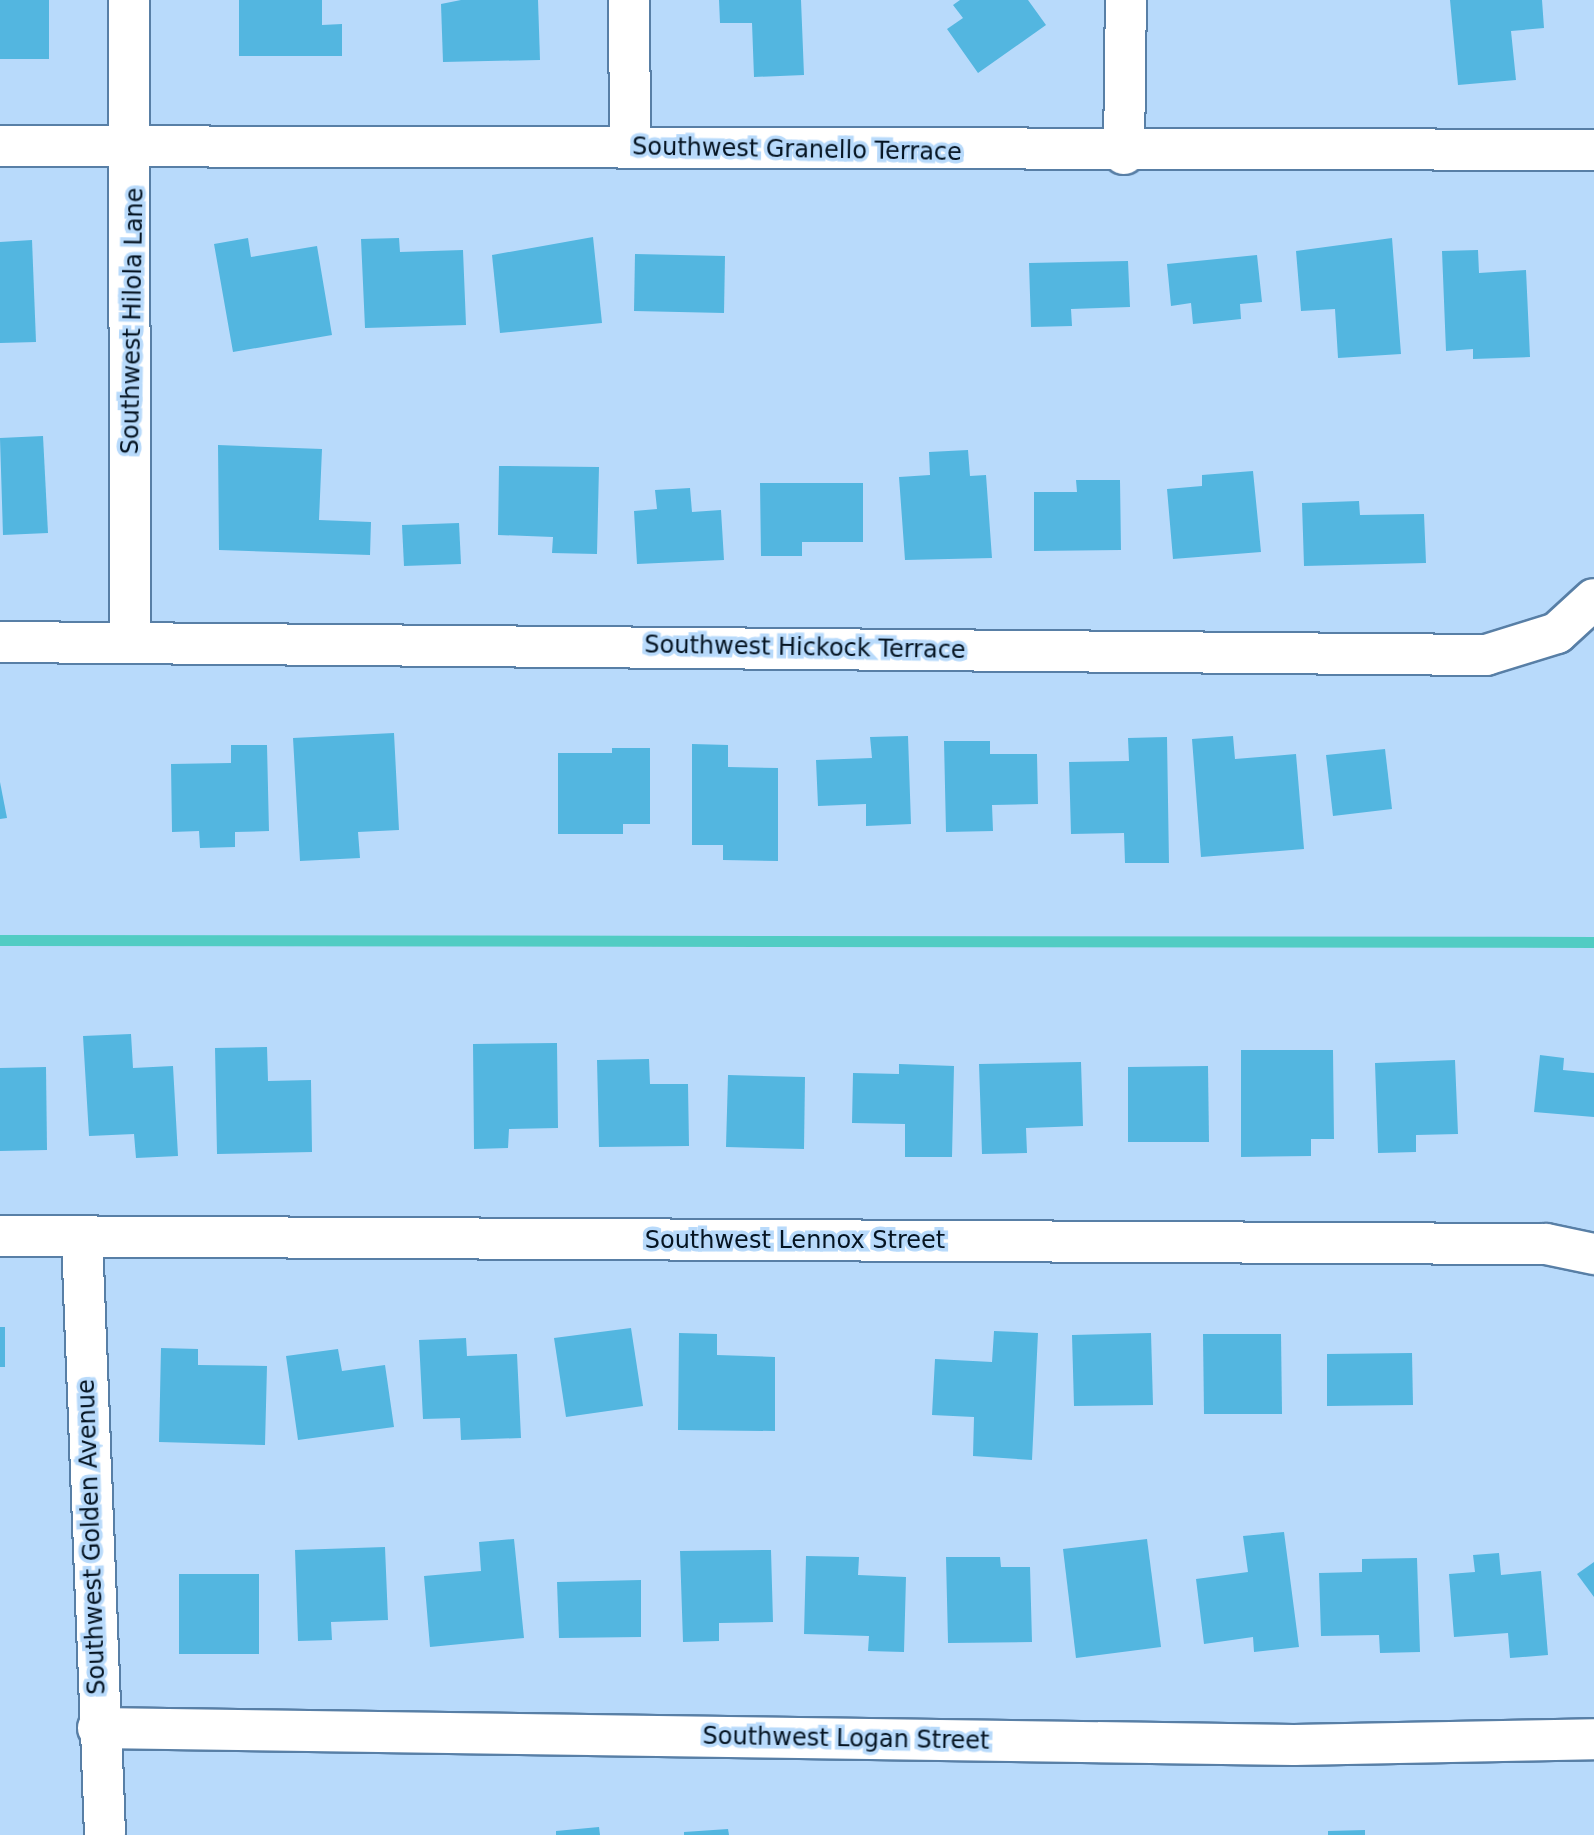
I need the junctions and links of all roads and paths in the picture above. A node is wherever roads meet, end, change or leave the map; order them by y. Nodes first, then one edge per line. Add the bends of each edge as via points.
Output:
1 (129, 0) edge
2 (629, 0) edge
3 (1126, 0) edge
4 (0, 146) edge
5 (135, 146) junction
6 (630, 148) junction
7 (1594, 150) edge
8 (1124, 154) junction
9 (1594, 599) edge
10 (130, 641) junction
11 (0, 642) edge
12 (0, 1236) edge
13 (82, 1238) junction
14 (1592, 1254) edge
15 (98, 1728) junction
16 (1594, 1739) edge
17 (105, 1835) edge

1 - 5 street, Southwest Hilola Lane
2 - 6 street
3 - 8 street
4 - 5 street, Southwest Granello Terrace
5 - 6 street, Southwest Granello Terrace
5 - 10 street, Southwest Hilola Lane
6 - 8 street, Southwest Granello Terrace
7 - 8 street, Southwest Granello Terrace
9 - 10 street, Southwest Hickock Terrace via 1557,633 1486,655
10 - 11 street, Southwest Hickock Terrace
12 - 13 street, Southwest Lennox Street
13 - 14 street, Southwest Lennox Street via 1546,1244
13 - 15 street, Southwest Golden Avenue
15 - 16 street, Southwest Logan Street via 1294,1745
15 - 17 street, Southwest Golden Avenue

